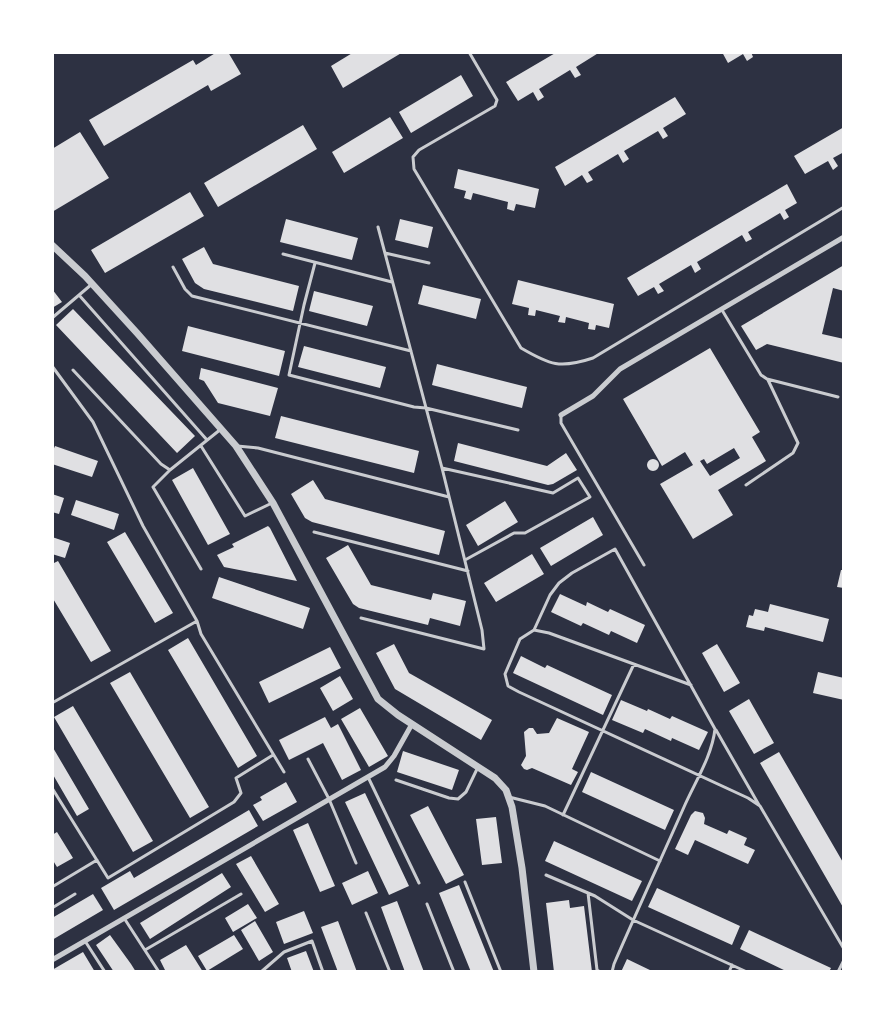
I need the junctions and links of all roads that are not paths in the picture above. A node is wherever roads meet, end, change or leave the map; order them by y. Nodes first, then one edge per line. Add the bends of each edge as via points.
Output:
1 (469, 52) edge
2 (844, 206) edge
3 (378, 227) dead end
4 (844, 237) edge
5 (52, 245) edge
6 (385, 253) junction
7 (283, 254) dead end
8 (315, 262) junction
9 (429, 263) dead end
10 (173, 267) dead end
11 (393, 282) junction
12 (92, 284) junction
13 (79, 295) junction
14 (722, 310) junction
15 (52, 318) edge
16 (301, 324) junction
17 (411, 351) junction
18 (52, 366) edge
19 (73, 370) dead end
20 (767, 379) junction
21 (838, 397) dead end
22 (426, 408) junction
23 (561, 415) joint
24 (221, 429) junction
25 (518, 430) dead end
26 (207, 440) junction
27 (200, 446) junction
28 (236, 446) junction
29 (442, 468) junction
30 (170, 470) junction
31 (746, 485) dead end
32 (449, 498) junction
33 (273, 503) junction
34 (314, 532) dead end
35 (465, 560) junction
36 (644, 565) dead end
37 (201, 569) dead end
38 (468, 571) junction
39 (361, 618) dead end
40 (197, 621) junction
41 (534, 630) junction
42 (634, 664) junction
43 (692, 685) junction
44 (52, 703) edge
45 (412, 724) junction
46 (715, 729) junction
47 (602, 731) junction
48 (273, 755) junction
49 (308, 759) dead end
50 (478, 767) junction
51 (284, 772) dead end
52 (698, 776) junction
53 (368, 777) junction
54 (396, 780) dead end
55 (52, 788) edge
56 (508, 796) junction
57 (329, 800) junction
58 (760, 806) junction
59 (563, 815) junction
60 (97, 860) junction
61 (660, 861) junction
62 (356, 862) dead end
63 (546, 875) dead end
64 (465, 882) dead end
65 (419, 883) dead end
66 (52, 887) edge
67 (588, 893) junction
68 (75, 894) dead end
69 (241, 894) dead end
70 (427, 904) dead end
71 (52, 908) edge
72 (366, 913) dead end
73 (124, 918) junction
74 (634, 920) junction
75 (85, 941) junction
76 (844, 949) edge
77 (145, 950) junction
78 (52, 960) edge
79 (844, 960) edge
80 (732, 965) junction
81 (105, 972) edge
82 (158, 972) edge
83 (262, 972) edge
84 (323, 972) edge
85 (390, 972) edge
86 (454, 972) edge
87 (501, 972) edge
88 (534, 972) edge
89 (600, 972) edge
90 (612, 972) edge
91 (729, 972) edge
92 (747, 972) edge
93 (838, 972) edge

1 - 2 lane via 498,100 495,106 419,150 413,157 414,169 521,348 539,358 556,364 573,364 593,358
3 - 6 lane
4 - 14 street
5 - 12 street
6 - 9 lane
6 - 11 lane
7 - 8 lane
8 - 11 lane
8 - 16 lane
10 - 16 lane via 192,296
11 - 17 lane
12 - 13 lane
12 - 24 street
13 - 15 lane
13 - 26 lane
14 - 20 lane via 761,375
14 - 23 street via 620,369 593,396
16 - 17 lane
16 - 22 lane via 289,375
17 - 22 lane
18 - 40 lane via 93,422 143,526
19 - 30 lane
20 - 21 lane
20 - 31 lane via 798,443 793,454
22 - 25 lane
22 - 29 lane
23 - 36 lane via 561,423
24 - 26 lane
24 - 28 street
26 - 27 lane
27 - 30 lane
27 - 33 lane via 245,516
28 - 32 lane via 258,448
28 - 33 street
29 - 32 lane
29 - 35 lane via 552,493 578,478 590,497 525,534 514,533
30 - 37 lane via 153,487
32 - 35 lane
33 - 45 street via 378,699
34 - 38 lane
35 - 38 lane
38 - 39 lane via 484,650
40 - 44 lane
40 - 48 lane
41 - 42 lane
41 - 43 lane via 559,583 615,549
41 - 47 lane via 520,639 505,674 508,686
42 - 43 lane
42 - 47 lane
43 - 46 lane
45 - 50 street
45 - 53 street via 390,762
46 - 52 lane via 714,740
46 - 58 lane
47 - 52 lane
47 - 59 lane
48 - 51 lane
48 - 60 lane via 236,778 241,793 234,802 108,878
49 - 57 lane
50 - 54 lane via 466,792 458,799
50 - 56 street via 495,778
52 - 58 lane
52 - 61 lane
53 - 57 street
53 - 65 lane
55 - 60 lane
56 - 59 lane via 545,806
56 - 88 street via 522,868
57 - 62 lane
57 - 73 street
58 - 76 lane
59 - 61 lane
60 - 66 lane
61 - 74 lane
63 - 67 lane
64 - 87 lane
67 - 74 lane
67 - 89 lane via 597,970
68 - 71 lane
69 - 77 lane
70 - 86 lane
72 - 85 lane
73 - 75 street
73 - 77 lane
74 - 80 lane
74 - 90 lane
75 - 78 street
75 - 81 lane
77 - 82 lane
79 - 93 lane
80 - 91 lane
80 - 92 lane
83 - 84 lane via 284,952 312,940

